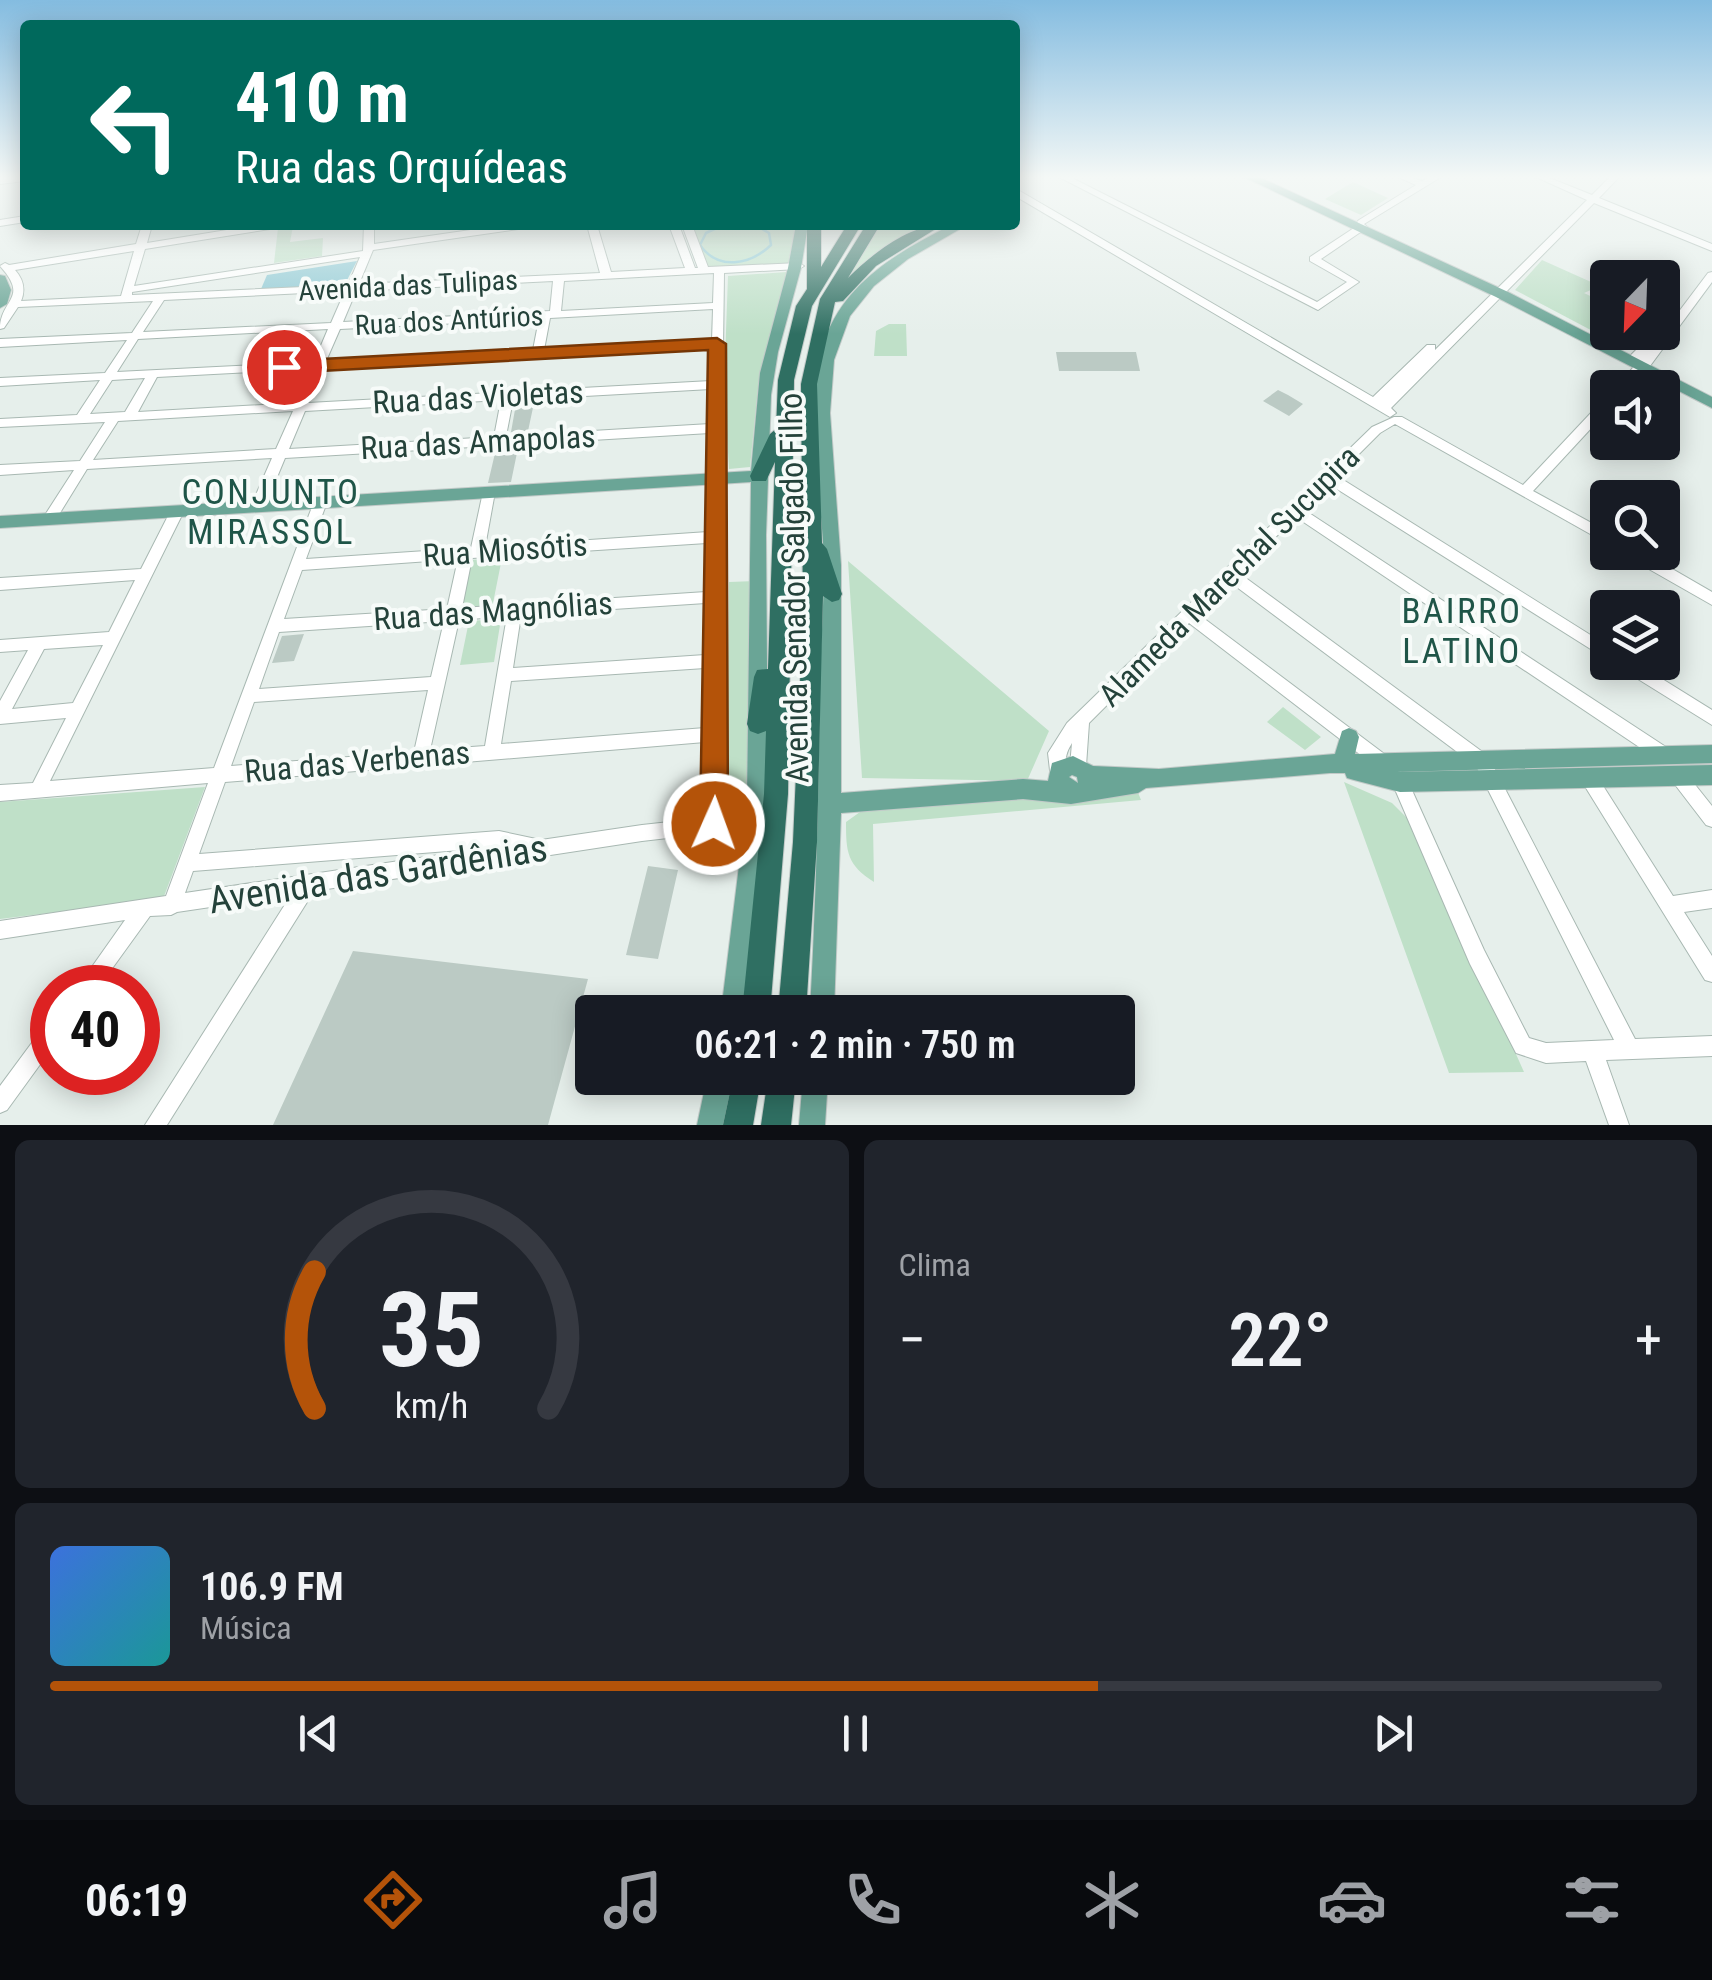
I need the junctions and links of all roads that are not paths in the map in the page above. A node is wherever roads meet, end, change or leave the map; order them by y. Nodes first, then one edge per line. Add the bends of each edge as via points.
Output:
1 (145, 230) edge
2 (215, 230) edge
3 (240, 230) edge
4 (369, 230) edge
5 (494, 230) edge
6 (593, 230) edge
7 (676, 230) edge
8 (689, 230) edge
9 (802, 230) edge
10 (814, 230) edge
11 (851, 230) edge
12 (870, 230) edge
13 (928, 230) edge
14 (931, 230) edge
15 (951, 230) edge
16 (1074, 230) edge
17 (1169, 230) edge
18 (1354, 230) edge
19 (1373, 230) edge
20 (1561, 230) edge
21 (1668, 230) edge
22 (141, 244) junction
23 (1712, 248) edge
24 (368, 251) junction
25 (906, 254) junction
26 (799, 266) junction
27 (2, 268) edge
28 (720, 269) junction
29 (704, 270) junction
30 (691, 271) junction
31 (239, 273) junction
32 (606, 274) junction
33 (1712, 276) edge
34 (559, 277) junction
35 (351, 287) junction
36 (813, 288) junction
37 (1499, 290) junction
38 (232, 294) junction
39 (126, 295) junction
40 (160, 298) junction
41 (0, 304) edge
42 (17, 304) junction
43 (718, 306) junction
44 (1680, 314) edge
45 (550, 315) junction
46 (334, 325) junction
47 (0, 326) edge
48 (821, 326) junction
49 (136, 335) junction
50 (0, 343) edge
51 (717, 344) junction
52 (1651, 350) edge
53 (538, 354) junction
54 (1641, 362) junction
55 (316, 366) junction
56 (1635, 370) edge
57 (154, 372) junction
58 (110, 374) junction
59 (0, 382) edge
60 (716, 385) junction
61 (508, 395) junction
62 (1712, 400) edge
63 (298, 407) junction
64 (122, 416) junction
65 (1386, 417) junction
66 (80, 418) junction
67 (1590, 421) edge
68 (0, 423) edge
69 (716, 428) junction
70 (782, 428) junction
71 (499, 441) junction
72 (278, 453) junction
73 (84, 465) junction
74 (0, 470) edge
75 (758, 476) junction
76 (1328, 478) junction
77 (715, 479) junction
78 (1525, 491) junction
79 (490, 492) junction
80 (320, 502) junction
81 (258, 506) junction
82 (177, 511) junction
83 (1296, 511) junction
84 (50, 518) junction
85 (0, 522) edge
86 (1590, 529) edge
87 (810, 534) junction
88 (714, 538) junction
89 (472, 552) junction
90 (296, 564) junction
91 (1663, 570) edge
92 (144, 574) junction
93 (1230, 574) junction
94 (0, 584) edge
95 (832, 594) junction
96 (712, 597) junction
97 (1712, 598) edge
98 (515, 610) junction
99 (452, 614) junction
100 (1188, 614) junction
101 (274, 626) junction
102 (114, 638) junction
103 (778, 642) junction
104 (40, 643) junction
105 (1590, 643) edge
106 (0, 646) edge
107 (712, 661) junction
108 (505, 675) junction
109 (1651, 680) edge
110 (436, 683) junction
111 (248, 696) junction
112 (76, 710) junction
113 (0, 716) edge
114 (1712, 718) edge
115 (758, 724) junction
116 (715, 734) junction
117 (1349, 737) junction
118 (492, 751) junction
119 (1712, 754) edge
120 (421, 756) junction
121 (1667, 756) junction
122 (1578, 760) junction
123 (1482, 761) junction
124 (1337, 764) junction
125 (1384, 764) junction
126 (222, 772) junction
127 (1712, 775) edge
128 (1679, 777) junction
129 (1589, 779) junction
130 (1072, 780) junction
131 (1400, 782) junction
132 (1494, 782) junction
133 (38, 789) junction
134 (0, 792) edge
135 (831, 804) junction
136 (1712, 819) edge
137 (756, 821) junction
138 (714, 824) junction
139 (543, 849) junction
140 (187, 863) junction
141 (307, 886) junction
142 (1712, 899) edge
143 (1670, 905) junction
144 (171, 906) junction
145 (144, 910) junction
146 (0, 930) edge
147 (103, 965) edge
148 (1712, 973) edge
149 (735, 995) edge
150 (758, 995) edge
151 (793, 995) edge
152 (823, 995) edge
153 (1712, 1046) edge
154 (1628, 1049) junction
155 (1592, 1050) junction
156 (30, 1062) edge
157 (716, 1095) edge
158 (743, 1095) edge
159 (780, 1095) edge
160 (815, 1095) edge
161 (0, 1104) edge
162 (155, 1125) edge
163 (710, 1125) edge
164 (738, 1125) edge
165 (776, 1125) edge
166 (812, 1125) edge
167 (1619, 1125) edge

1 - 22 street
2 - 22 street
3 - 22 street
4 - 24 street
5 - 24 street
6 - 32 street
7 - 30 street
8 - 29 street
9 - 26 main road, Avenida Senador Salgado Filho
10 - 36 highway
11 - 36 highway, Avenida Senador Salgado Filho
12 - 48 highway, Avenida Senador Salgado Filho via 834,286
13 - 48 highway via 854,278
14 - 25 highway
15 - 25 main road, Avenida Senador Salgado Filho
16 - 65 street
17 - 18 street via 1321,307 1354,282 1314,258
19 - 37 main road
20 - 37 street, Alameda Marechal Sucupira
21 - 23 street
22 - 27 street
22 - 39 street
24 - 31 street
24 - 35 street
25 - 95 main road, Avenida Senador Salgado Filho via 856,294 830,348 825,415
26 - 28 street, Avenida das Tulipas
26 - 75 main road, Avenida Senador Salgado Filho via 766,378
27 - 41 main road
27 - 42 street via 19,281
28 - 29 street, Avenida das Tulipas
28 - 43 street
29 - 30 street, Avenida das Tulipas
30 - 32 street, Avenida das Tulipas
31 - 38 street
31 - 39 street
32 - 34 street, Avenida das Tulipas
33 - 44 street
34 - 35 street, Avenida das Tulipas
34 - 45 street
35 - 38 street, Avenida das Tulipas
35 - 46 street
36 - 70 highway, Avenida Senador Salgado Filho via 791,348
37 - 54 main road
37 - 65 street, Alameda Marechal Sucupira
38 - 40 street, Avenida das Tulipas
39 - 40 street, Avenida das Tulipas
39 - 42 street, Avenida das Tulipas
40 - 49 street
42 - 47 street
43 - 45 street, Rua dos Antúrios
43 - 51 street
45 - 46 street, Rua dos Antúrios
45 - 53 street
46 - 49 street, Rua dos Antúrios
46 - 55 street
48 - 87 highway, Avenida Senador Salgado Filho via 809,384
49 - 50 street, Rua dos Antúrios
49 - 58 street
51 - 53 street
51 - 60 street
52 - 54 street
53 - 55 street
54 - 56 street
54 - 62 main road
55 - 57 street
55 - 63 street
57 - 58 street
57 - 64 street
58 - 59 street
58 - 66 street
60 - 61 street, Rua das Violetas
60 - 69 street
61 - 63 street, Rua das Violetas
61 - 71 street
63 - 64 street, Rua das Violetas
63 - 72 street
64 - 66 street, Rua das Violetas
64 - 73 street
65 - 76 street, Alameda Marechal Sucupira
65 - 78 street
66 - 68 street, Rua das Violetas
67 - 78 street
69 - 71 street, Rua das Amapolas
69 - 77 street
70 - 75 highway
70 - 103 highway, Avenida Senador Salgado Filho
71 - 72 street, Rua das Amapolas
72 - 73 street, Rua das Amapolas
72 - 81 street
73 - 74 street, Rua das Amapolas
73 - 84 street
75 - 77 main road
75 - 115 main road, Avenida Senador Salgado Filho
76 - 83 street, Alameda Marechal Sucupira
76 - 105 street
77 - 79 main road
77 - 88 street
78 - 86 street
79 - 80 main road
79 - 89 street
80 - 81 main road
80 - 90 street
81 - 82 main road
82 - 84 main road
82 - 92 street
83 - 93 street, Alameda Marechal Sucupira
83 - 121 street
84 - 85 main road
87 - 95 highway
87 - 151 highway, Avenida Senador Salgado Filho via 806,842
88 - 89 street, Rua Miosótis
88 - 96 street
89 - 90 street, Rua Miosótis
89 - 99 street
90 - 101 street
91 - 97 street
92 - 94 street
92 - 102 street
93 - 100 street, Alameda Marechal Sucupira
93 - 123 street
95 - 135 main road, Avenida Senador Salgado Filho
96 - 98 street, Rua das Magnólias
96 - 107 street
98 - 99 street, Rua das Magnólias
98 - 108 street
99 - 101 street, Rua das Magnólias
99 - 110 street
100 - 117 street
100 - 130 street, Alameda Marechal Sucupira via 1057,751
101 - 111 street
102 - 104 street
102 - 112 street
103 - 115 highway
103 - 150 highway, Avenida Senador Salgado Filho via 773,854
104 - 106 street
104 - 113 street
107 - 108 street
107 - 116 street
108 - 118 street
109 - 114 street
110 - 111 street
110 - 120 street
111 - 126 street
112 - 113 street
112 - 133 street
115 - 137 main road, Avenida Senador Salgado Filho
116 - 118 street, Rua das Verbenas
116 - 138 street
117 - 124 main road
117 - 125 street
118 - 120 street, Rua das Verbenas
119 - 121 main road
120 - 126 street, Rua das Verbenas
121 - 122 main road
122 - 123 main road
122 - 129 street
123 - 125 main road
123 - 132 street
124 - 125 main road
124 - 130 main road
124 - 131 main road
125 - 131 street
126 - 133 street, Rua das Verbenas
126 - 140 street
127 - 128 main road
128 - 129 main road
128 - 136 street
129 - 132 main road
129 - 143 street
130 - 135 main road via 1023,790
131 - 132 main road
131 - 155 street via 1518,1039 1528,1049
132 - 154 street
133 - 134 street, Rua das Verbenas
135 - 152 main road, Avenida Senador Salgado Filho
137 - 138 street, Avenida das Gardênias
137 - 149 main road, Avenida Senador Salgado Filho
138 - 139 street, Avenida das Gardênias
139 - 140 street via 499,840
139 - 141 street, Avenida das Gardênias
140 - 144 street
141 - 144 street, Avenida das Gardênias
141 - 162 street
142 - 143 street
143 - 148 street
144 - 145 street, Avenida das Gardênias
145 - 146 street, Avenida das Gardênias
145 - 147 street
153 - 154 street
154 - 155 street
155 - 167 street
156 - 161 street
157 - 163 main road
158 - 164 highway
159 - 165 highway
160 - 166 main road

